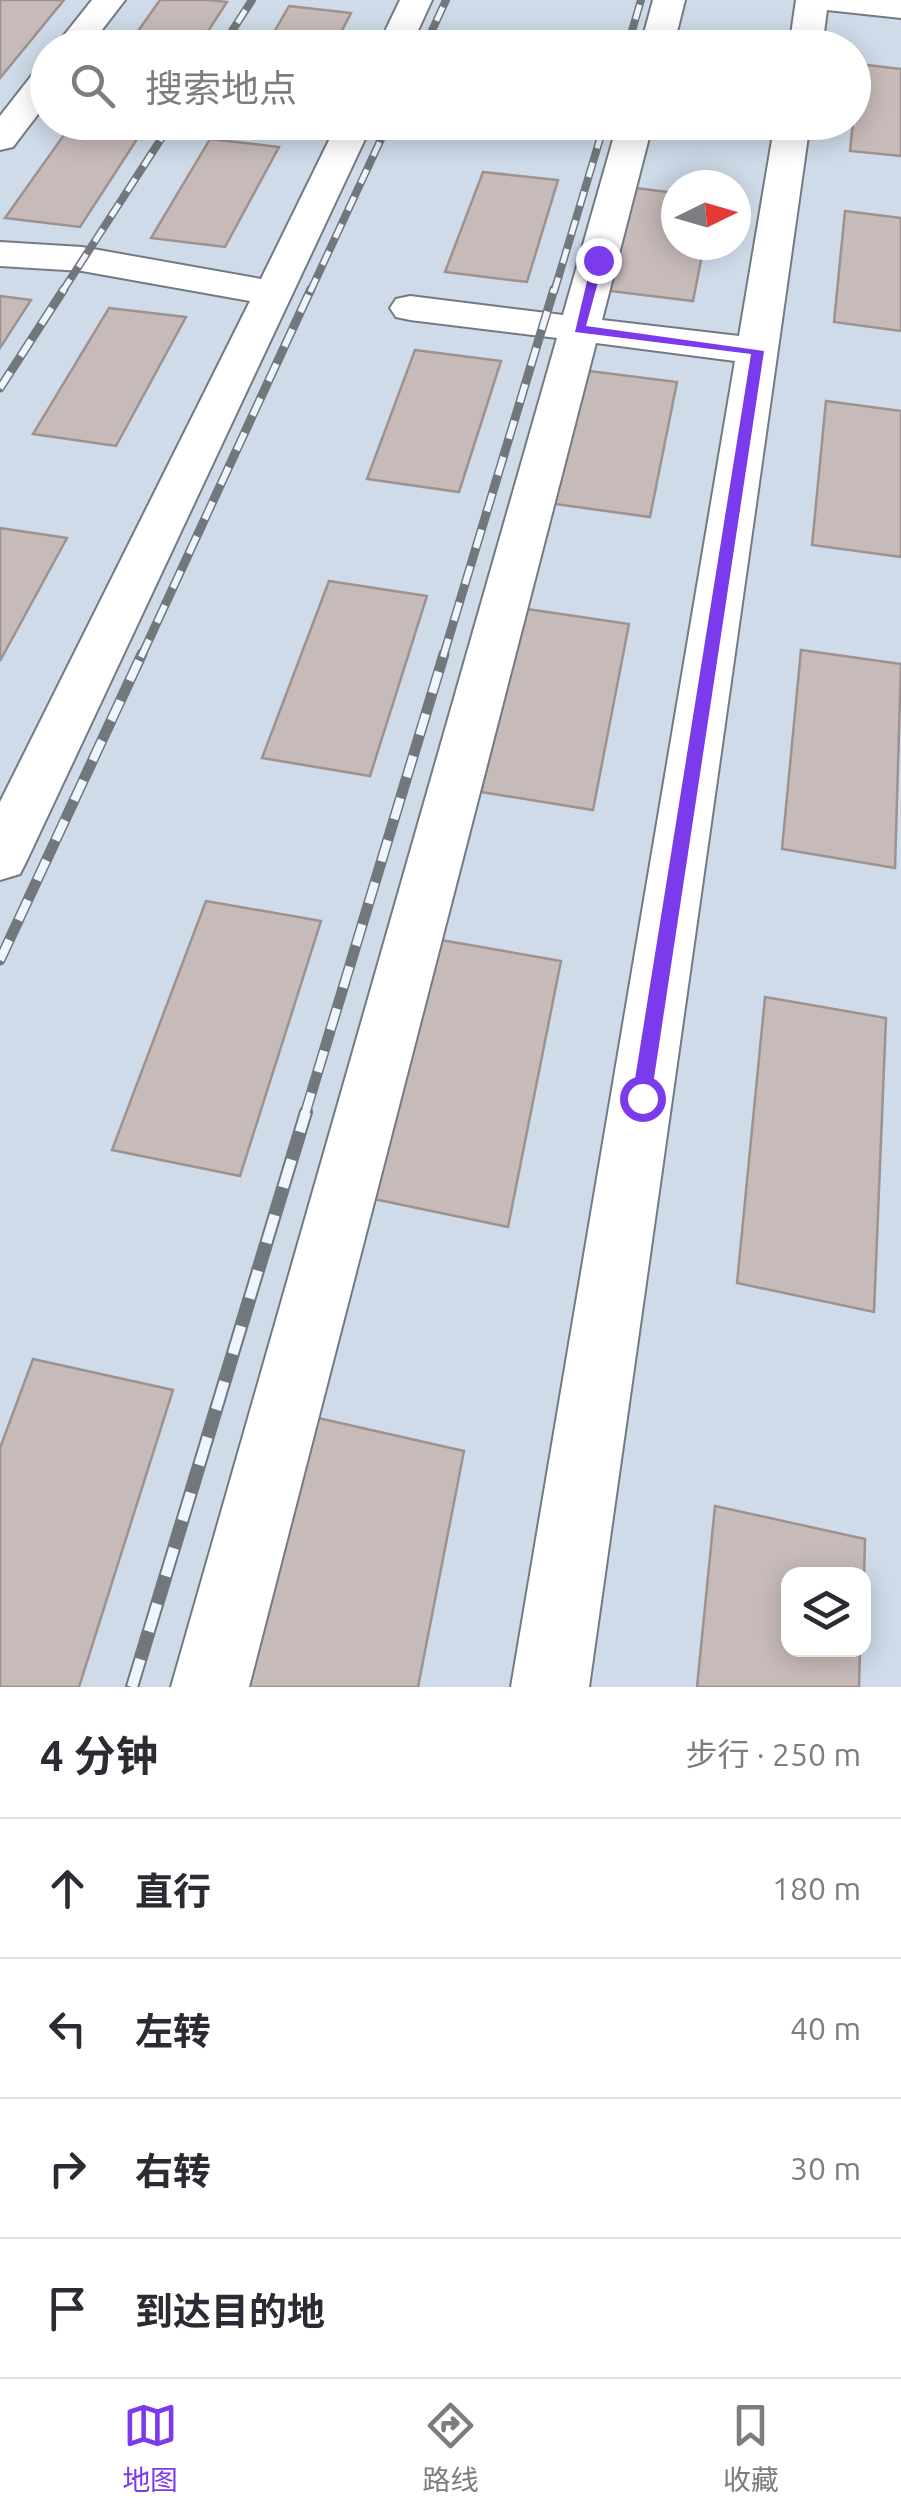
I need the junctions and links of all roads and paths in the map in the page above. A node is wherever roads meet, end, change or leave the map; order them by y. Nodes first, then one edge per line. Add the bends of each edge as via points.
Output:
1 (108, 0) edge
2 (416, 0) edge
3 (669, 0) edge
4 (812, 0) edge
5 (823, 0) edge
6 (901, 8) edge
7 (84, 30) edge
8 (402, 30) edge
9 (661, 30) edge
10 (808, 30) edge
11 (30, 100) edge
12 (0, 138) edge
13 (347, 140) edge
14 (631, 140) edge
15 (790, 140) edge
16 (0, 254) edge
17 (274, 293) junction
18 (410, 308) dead end
19 (579, 329) junction
20 (758, 351) junction
21 (16, 791) edge
22 (0, 858) edge
23 (210, 1687) edge
24 (550, 1687) edge

1 - 7 lane
2 - 8 lane
3 - 9 lane
4 - 10 lane
5 - 6 lane
11 - 12 lane
13 - 17 lane
14 - 19 lane
15 - 20 lane
16 - 17 lane via 82,259
17 - 21 lane
18 - 19 lane
19 - 20 lane
19 - 23 lane
20 - 24 lane
21 - 22 lane

